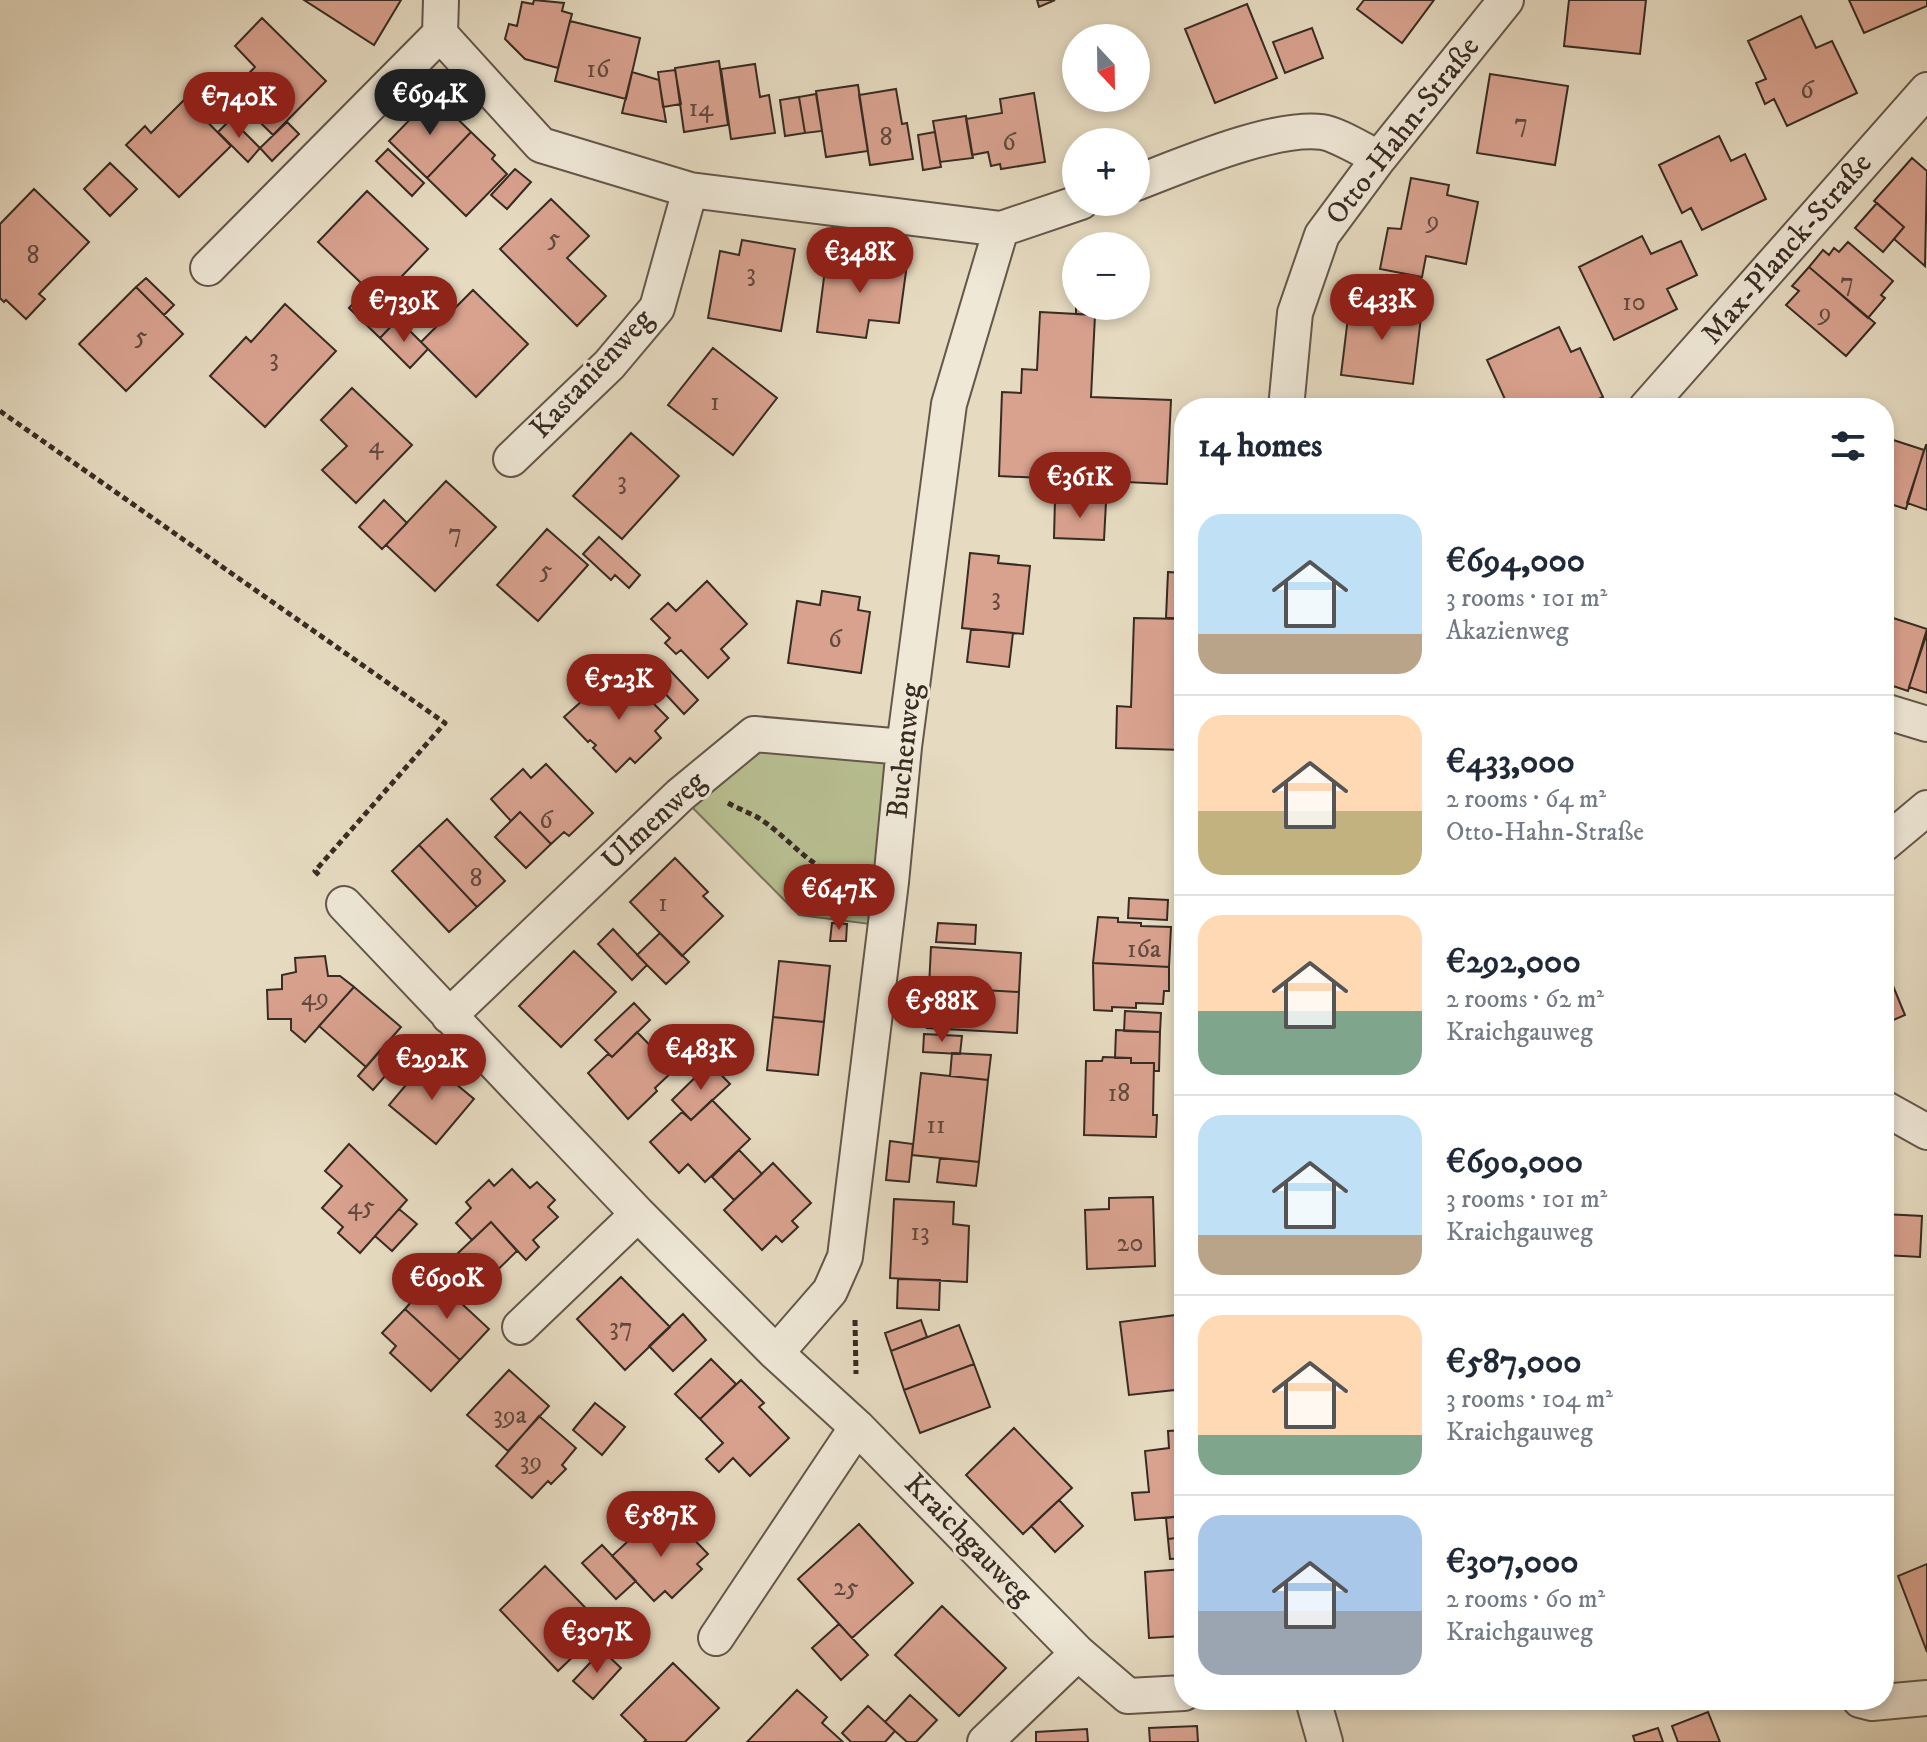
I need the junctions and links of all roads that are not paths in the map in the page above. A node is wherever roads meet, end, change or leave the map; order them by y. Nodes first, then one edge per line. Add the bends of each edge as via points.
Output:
1 (441, 0) edge
2 (1506, 0) edge
3 (440, 34) junction
4 (1927, 90) edge
5 (1379, 158) junction
6 (1150, 177) edge
7 (690, 190) junction
8 (1062, 208) edge
9 (1001, 229) junction
10 (208, 268) dead end
11 (1287, 398) edge
12 (1655, 398) edge
13 (511, 459) dead end
14 (1894, 714) edge
15 (1927, 724) edge
16 (904, 747) junction
17 (1927, 808) edge
18 (1894, 836) edge
19 (344, 904) road end
20 (449, 1016) junction
21 (1894, 1114) edge
22 (1927, 1132) edge
23 (638, 1214) junction
24 (520, 1327) dead end
25 (776, 1353) junction
26 (857, 1427) junction
27 (716, 1638) dead end
28 (1078, 1653) junction
29 (1174, 1694) edge
30 (1927, 1698) edge
31 (1894, 1701) edge
32 (1316, 1710) edge
33 (985, 1742) edge
34 (1325, 1742) edge

1 - 3 street
2 - 5 street, Otto-Hahn-Straße
3 - 7 street via 541,145
3 - 10 street
4 - 12 street, Max-Planck-Straße
5 - 6 street via 1323,132 1275,135
5 - 11 street, Otto-Hahn-Straße via 1322,235 1295,313
7 - 9 street
7 - 13 street, Kastanienweg via 657,308 609,365
8 - 9 street
9 - 16 street, Buchenweg via 949,404
14 - 15 street
16 - 20 street, Ulmenweg via 754,734 698,779
16 - 25 street, Buchenweg via 845,1257 830,1291
17 - 18 street
19 - 20 street, Kraichgauweg
20 - 23 street, Kraichgauweg
21 - 22 street
23 - 24 street
23 - 25 street, Kraichgauweg
25 - 26 street, Kraichgauweg
26 - 27 street
26 - 28 street, Kraichgauweg
28 - 29 street, Kraichgauweg via 1128,1696
28 - 33 street
30 - 31 street
32 - 34 street

